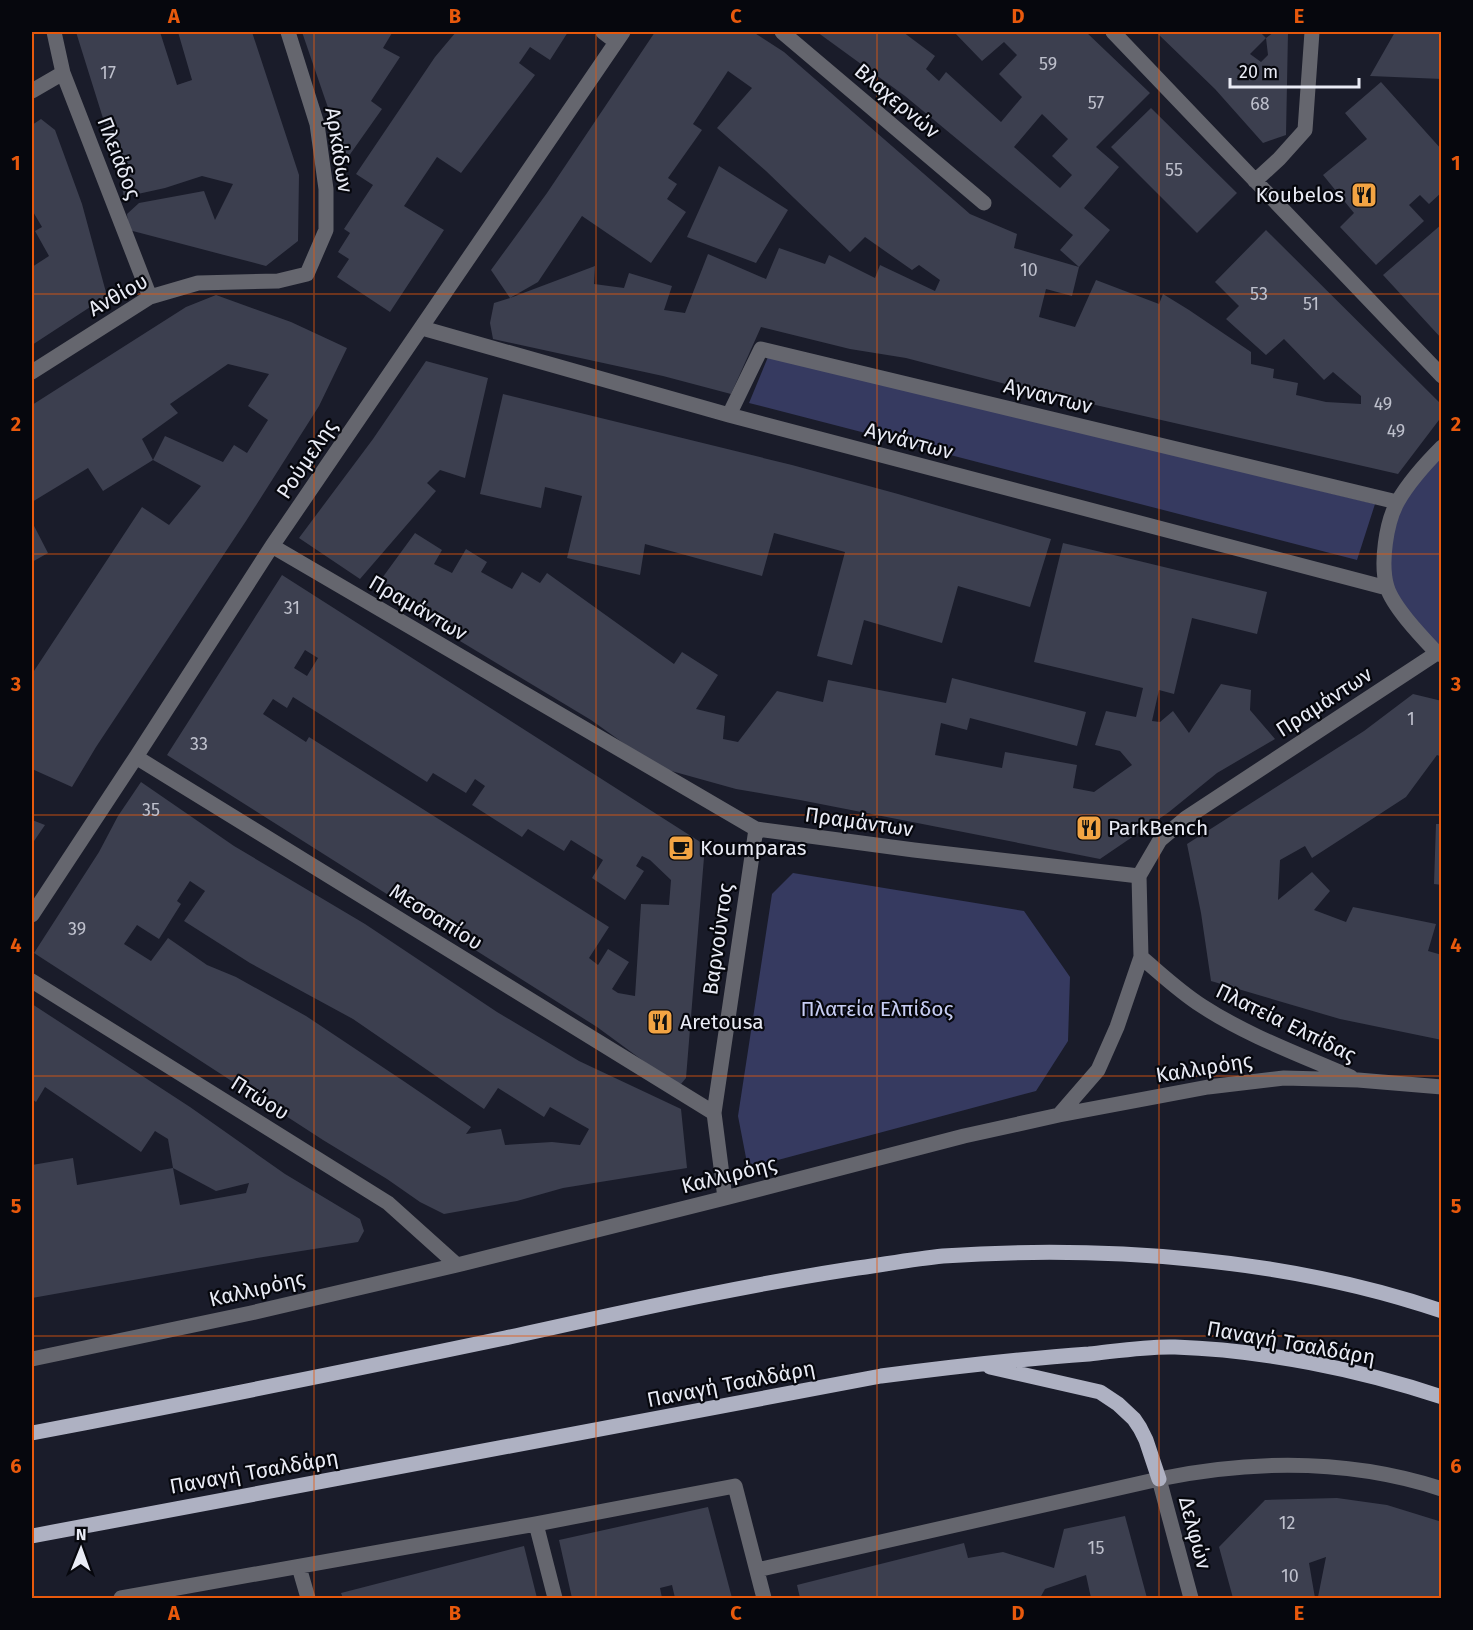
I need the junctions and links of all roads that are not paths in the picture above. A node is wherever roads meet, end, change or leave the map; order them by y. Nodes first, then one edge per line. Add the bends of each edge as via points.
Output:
1 (54, 32) edge
2 (288, 32) edge
3 (603, 32) edge
4 (782, 32) edge
5 (1113, 32) edge
6 (1312, 32) edge
7 (620, 37) edge
8 (63, 73) junction
9 (32, 91) edge
10 (1255, 181) junction
11 (984, 203) dead end
12 (307, 274) joint
13 (150, 297) junction
14 (422, 328) junction
15 (32, 372) edge
16 (1442, 376) edge
17 (729, 415) junction
18 (1442, 447) edge
19 (1397, 502) junction
20 (272, 546) junction
21 (1387, 588) junction
22 (1439, 654) edge
23 (136, 757) junction
24 (756, 829) junction
25 (1139, 876) junction
26 (32, 915) edge
27 (1141, 957) junction
28 (32, 981) edge
29 (1358, 1080) junction
30 (1442, 1087) edge
31 (714, 1113) junction
32 (1059, 1115) junction
33 (725, 1198) junction
34 (456, 1265) junction
35 (1442, 1311) edge
36 (32, 1359) edge
37 (975, 1363) junction
38 (1442, 1397) edge
39 (32, 1433) edge
40 (1159, 1479) junction
41 (1442, 1489) edge
42 (536, 1524) junction
43 (32, 1536) edge
44 (299, 1567) junction
45 (757, 1570) junction
46 (121, 1599) edge
47 (308, 1599) edge
48 (555, 1599) edge
49 (765, 1599) edge
50 (1191, 1599) edge

1 - 8 street, Πλειάδος
2 - 12 street, Αρκάδων via 317,123 326,189 326,230
3 - 7 street
4 - 11 street, Βλαχερνών
5 - 10 street
6 - 10 street via 1305,130
7 - 14 street, Ρούμελης
8 - 9 street
8 - 13 street, Πλειάδος
10 - 16 street
12 - 13 street, Ανθίου via 278,281 198,283
13 - 15 street, Ανθίου
14 - 17 street, Αγνάντων
14 - 20 street, Ρούμελης
17 - 19 street, Αγναντων via 761,349
17 - 21 street, Αγνάντων
18 - 19 street, Πραμάντων
19 - 21 street, Πραμάντων via 1383,562
20 - 23 street, Ρούμελης
20 - 24 street, Πραμάντων
21 - 22 street, Πραμάντων via 1408,621
22 - 25 street, Πραμάντων via 1186,818 1160,840
23 - 26 street, Ρούμελης
23 - 31 street, Μεσσαπίου
24 - 25 street, Πραμάντων
24 - 31 street, Βαρνούντος
25 - 27 street
27 - 29 street, Πλατεία Ελπίδας via 1194,1000 1231,1023
27 - 32 street via 1098,1070
28 - 34 street, Πτώου via 388,1203
29 - 30 street, Καλλιρόης
29 - 32 street, Καλλιρόης via 1284,1078 1208,1087
31 - 33 street, Βαρνούντος
32 - 33 street, Καλλιρόης
33 - 34 street, Καλλιρόης
34 - 36 street, Καλλιρόης
35 - 39 main road via 1346,1284 1191,1260 1035,1252 940,1257 785,1279
37 - 38 main road, Παναγή Τσαλδάρη via 1172,1347 1235,1350 1305,1362
37 - 40 main road via 1100,1392 1134,1419
37 - 43 main road, Παναγή Τσαλδάρη via 881,1377
40 - 41 street via 1218,1468 1266,1465 1374,1472
40 - 45 street
40 - 50 street, Δελφών
42 - 44 street
42 - 45 street via 735,1486
42 - 48 street
44 - 46 street
44 - 47 street
45 - 49 street

